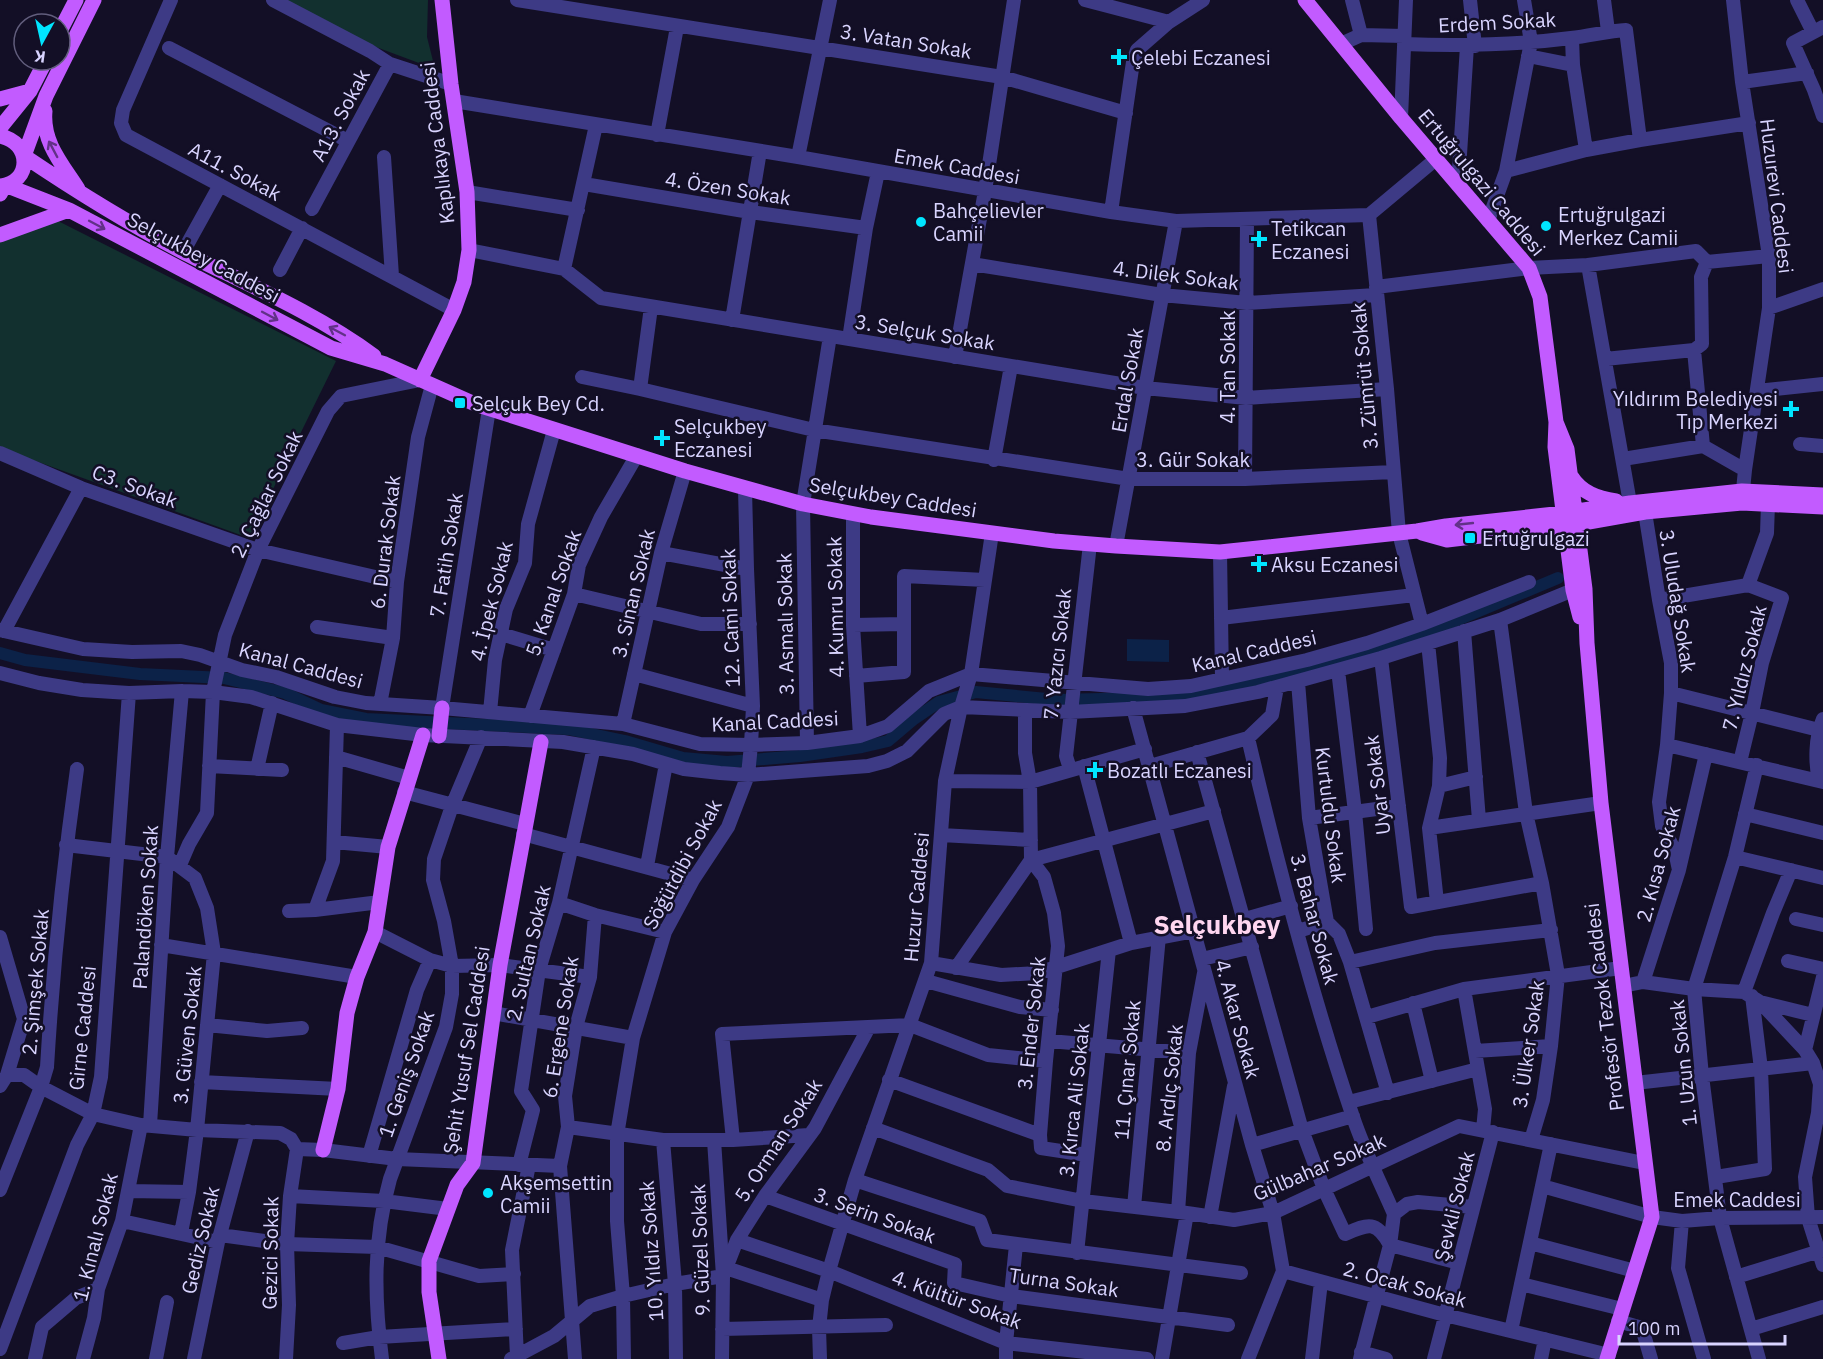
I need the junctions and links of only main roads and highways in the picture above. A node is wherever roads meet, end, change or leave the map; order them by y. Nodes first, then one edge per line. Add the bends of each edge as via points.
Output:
1 (94, 0) edge
2 (442, 0) edge
3 (1305, 0) edge
4 (39, 72) edge
5 (30, 91) junction
6 (46, 96) junction
7 (0, 99) edge
8 (0, 128) edge
9 (0, 136) edge
10 (24, 156) junction
11 (2, 188) edge
12 (82, 195) junction
13 (69, 210) junction
14 (0, 235) edge
15 (385, 364) junction
16 (426, 382) junction
17 (1556, 422) junction
18 (1570, 477) junction
19 (1823, 495) edge
20 (1742, 497) junction
21 (1630, 503) junction
22 (1823, 507) edge
23 (1570, 519) junction
24 (1587, 643) junction
25 (442, 708) road end
26 (423, 735) road end
27 (439, 736) road end
28 (541, 741) road end
29 (323, 1150) road end
30 (1608, 1357) edge
31 (439, 1359) edge

1 - 6 main road
2 - 16 main road, Kaplıkaya Caddesi via 467,192 469,250 464,282
3 - 17 main road, Ertuğrulgazi Caddesi via 1529,268 1540,297
4 - 5 main road
5 - 7 main road
5 - 8 main road
6 - 10 main road
12 -> 6 main road via 47,137
9 - 10 main road, Selçukbey Caddesi via 16,142
10 - 11 main road via 18,177
10 - 12 main road, Selçukbey Caddesi
11 - 13 main road, Selçukbey Caddesi
15 -> 12 main road, Selçukbey Caddesi via 346,335 183,252
13 - 14 main road
13 -> 15 main road, Selçukbey Caddesi via 331,348
15 - 16 main road, Selçukbey Caddesi
16 - 23 main road, Selçukbey Caddesi via 489,409 745,489 853,514 992,533 1220,552 1417,531 1448,540
17 - 18 main road, Ertuğrulgazi Caddesi via 1567,449
17 - 23 main road, Ertuğrulgazi Caddesi via 1555,447
18 - 21 main road via 1594,496
18 - 23 main road, Ertuğrulgazi Caddesi
19 - 20 main road
20 - 21 main road
20 - 22 main road via 1768,504
20 - 23 main road
21 - 23 main road
23 - 24 main road via 1586,589
23 - 24 main road via 1573,590
24 - 30 main road, Profesör Tezok Caddesi via 1601,803 1652,1217
25 - 27 main road
26 - 29 main road via 388,847 375,932 347,1013 338,1089
28 - 31 main road, Şehit Yusuf Sel Caddesi via 500,965 473,1163 457,1185 429,1261 429,1292

